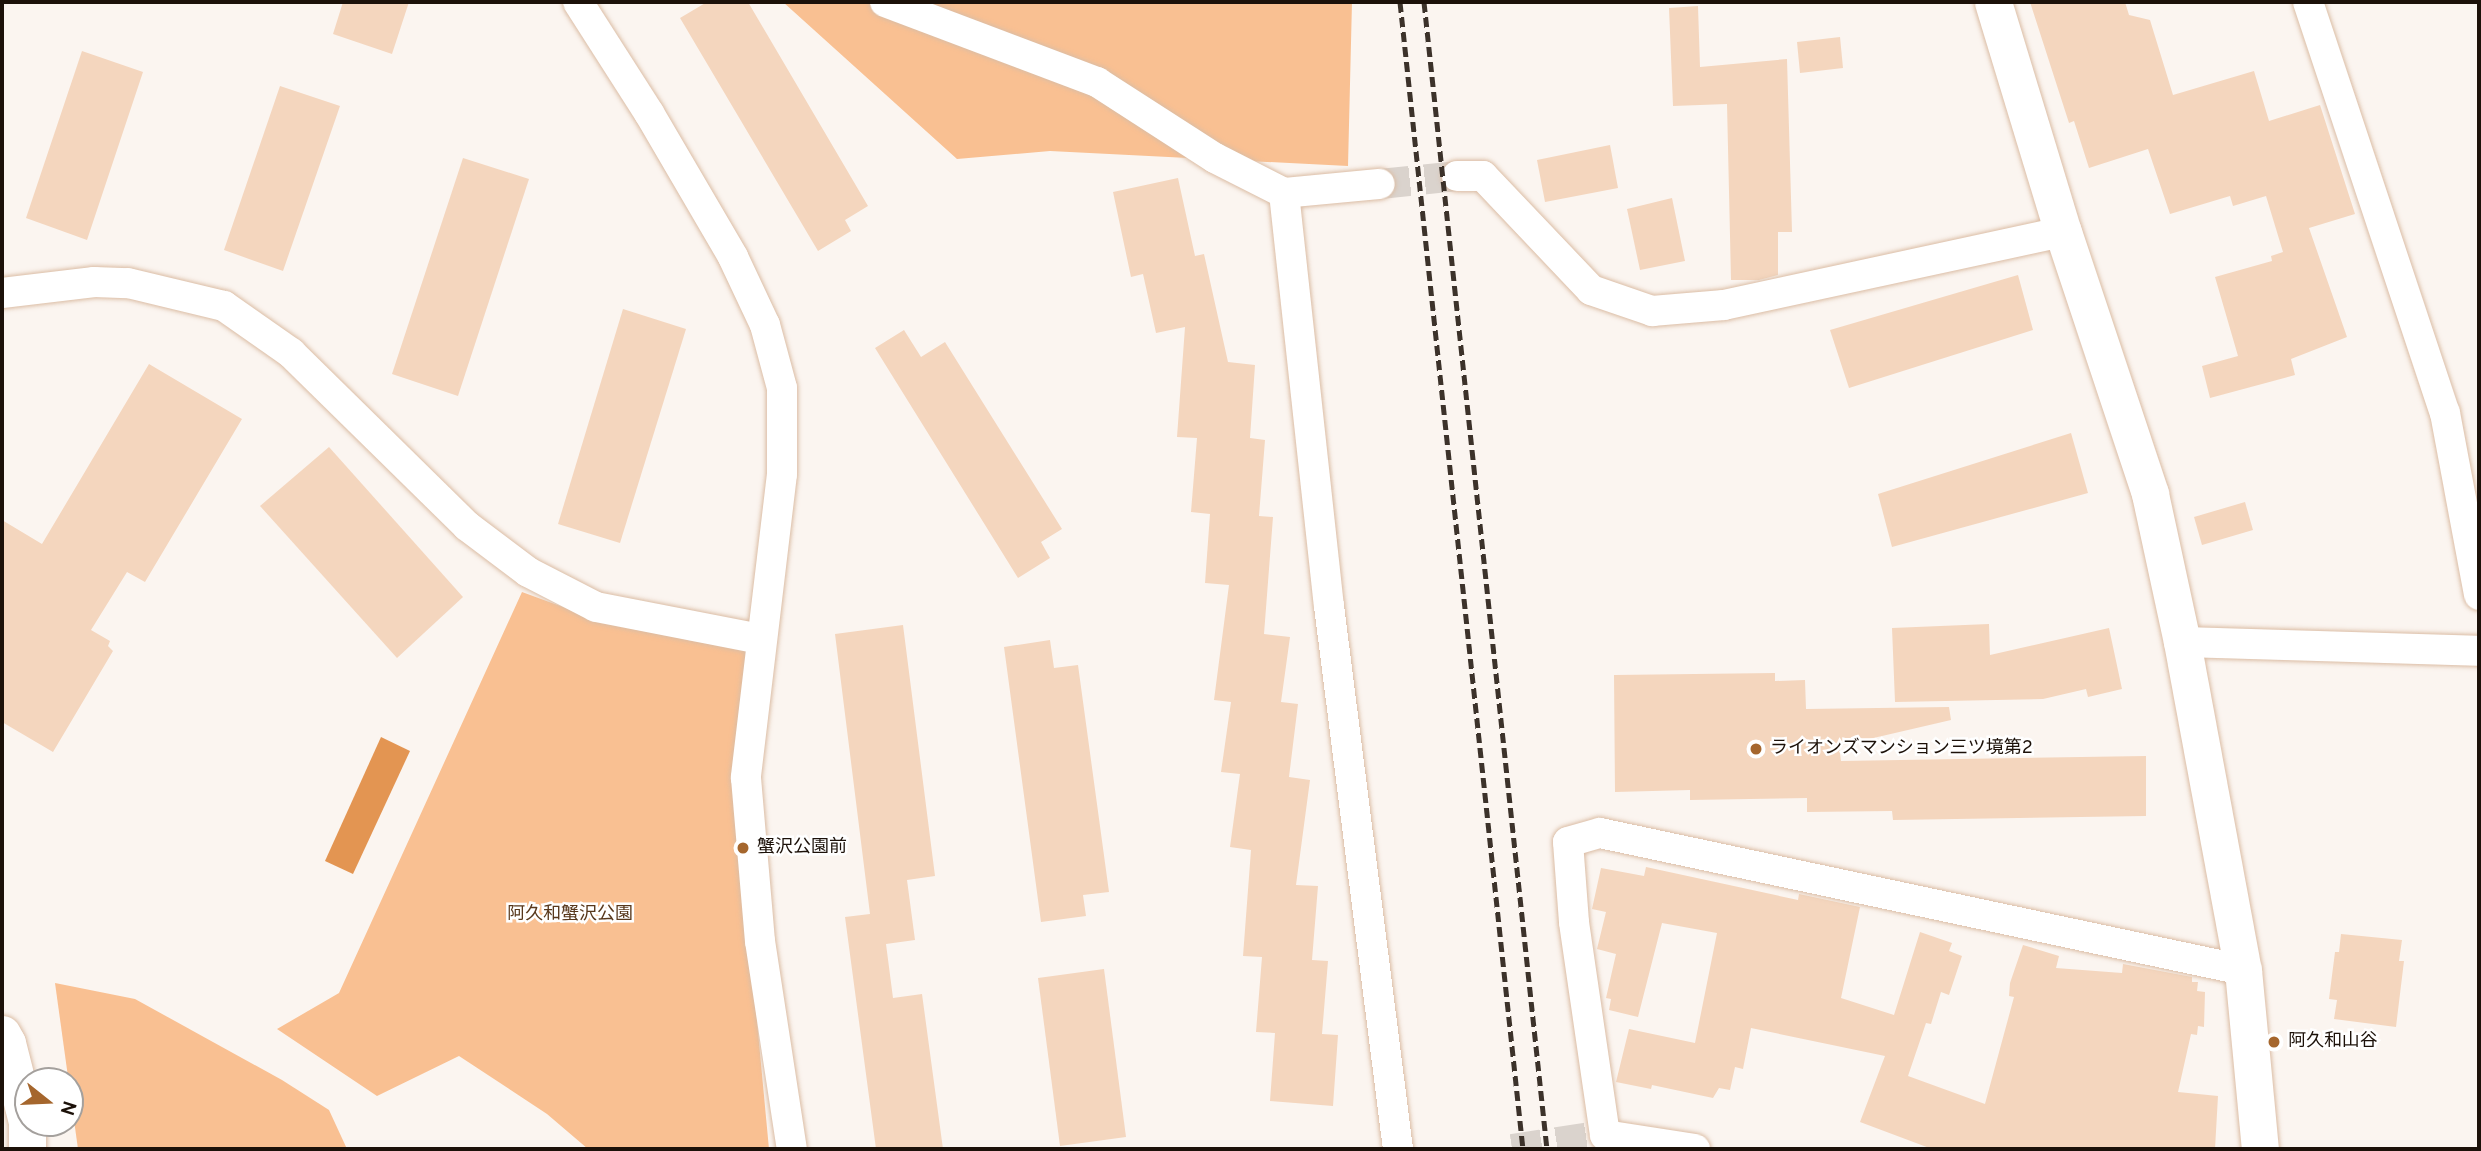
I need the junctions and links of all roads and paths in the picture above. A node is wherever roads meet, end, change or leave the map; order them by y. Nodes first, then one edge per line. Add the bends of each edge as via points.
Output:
1 (578, 2) edge
2 (885, 2) edge
3 (1993, 2) edge
4 (2308, 2) edge
5 (1457, 176) tunnel mouth
6 (1380, 184) tunnel mouth
7 (1284, 193) junction
8 (2063, 232) junction
9 (2, 293) edge
10 (2479, 595) edge
11 (761, 639) junction
12 (2182, 642) junction
13 (2479, 651) edge
14 (2243, 970) junction
15 (2, 1034) edge
16 (27, 1149) edge
17 (792, 1149) edge
18 (1398, 1149) edge
19 (1695, 1149) edge
20 (2260, 1149) edge

1 - 11 street via 733,257 765,326 782,388 782,474
2 - 7 street via 1097,82 1215,158
3 - 8 street
4 - 10 street via 2445,413
5 - 8 street via 1483,176 1591,290 1652,311 1724,305
6 - 7 street
7 - 18 street via 1329,606
8 - 12 street via 2150,494
9 - 11 street via 94,282 128,283 223,306 291,353 467,526 528,572 596,607
11 - 17 street via 746,778 760,941
12 - 13 street
12 - 14 street
14 - 19 street via 1600,833 1568,842 1574,922 1605,1135
14 - 20 street
15 - 16 street via 27,1122

